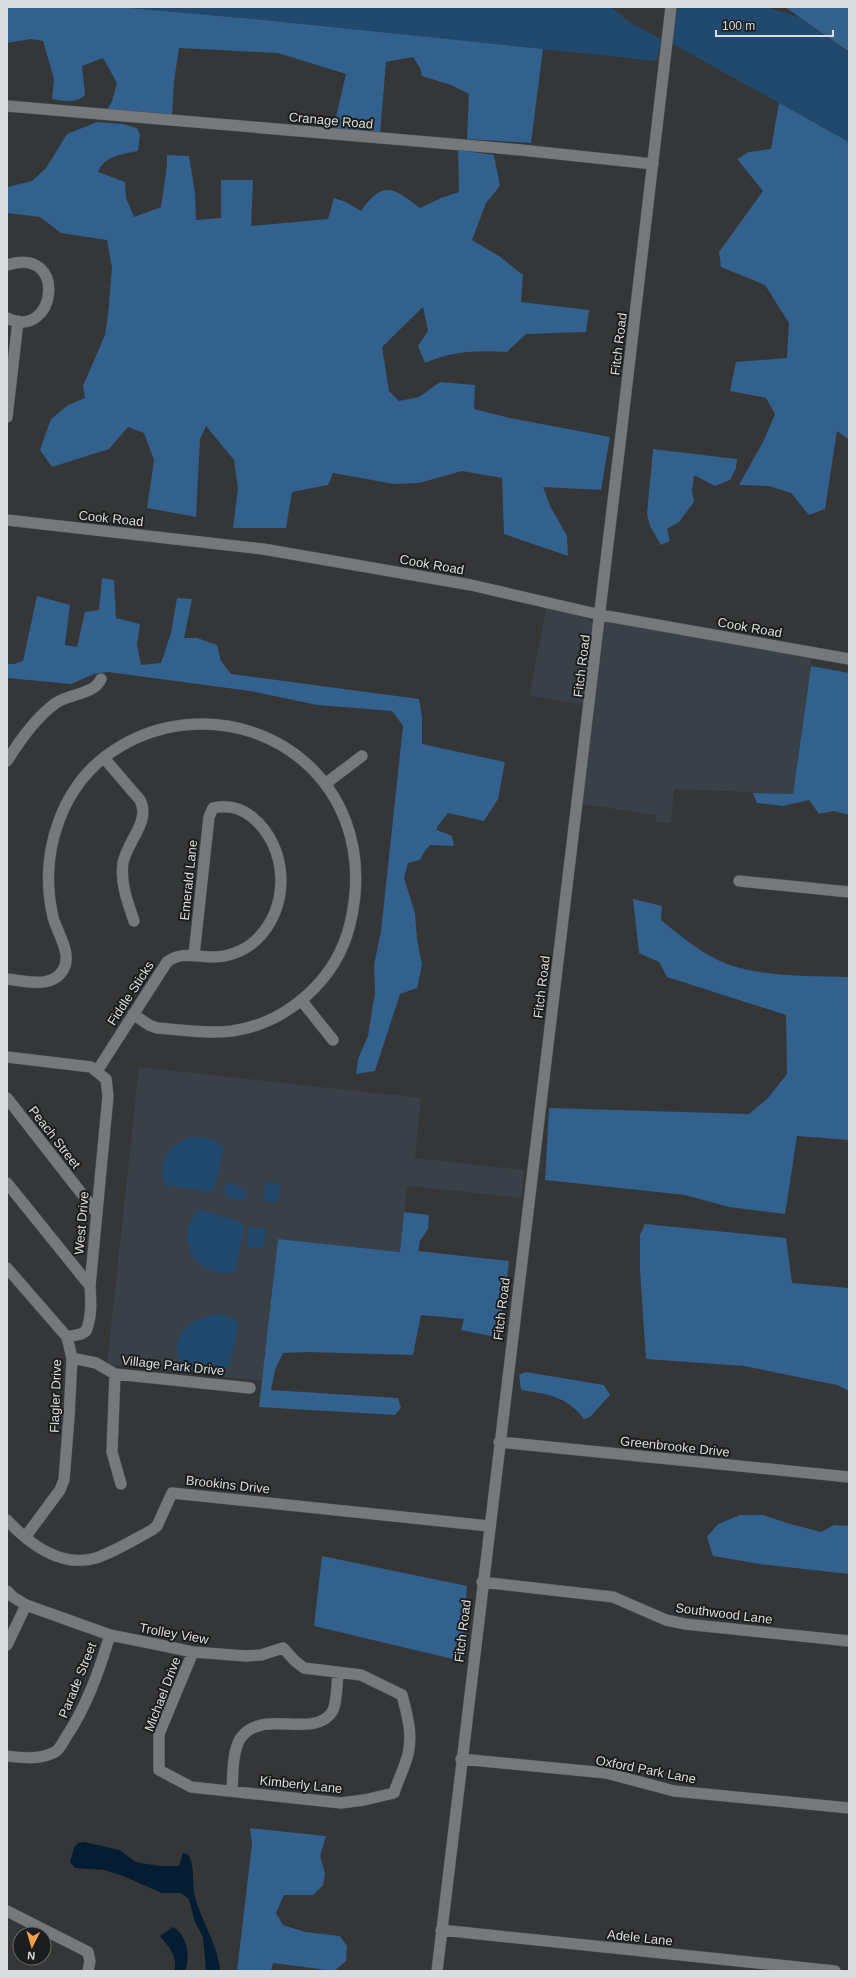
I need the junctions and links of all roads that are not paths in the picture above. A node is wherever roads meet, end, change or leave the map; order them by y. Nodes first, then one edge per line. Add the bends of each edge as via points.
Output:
1 (671, 7) edge
2 (7, 106) edge
3 (653, 164) junction
4 (7, 265) edge
5 (7, 318) edge
6 (18, 321) junction
7 (7, 417) edge
8 (7, 520) edge
9 (601, 615) junction
10 (849, 659) edge
11 (101, 679) dead end
12 (362, 756) dead end
13 (104, 758) junction
14 (7, 761) edge
15 (325, 784) junction
16 (212, 808) joint
17 (739, 881) dead end
18 (849, 892) edge
19 (134, 921) dead end
20 (194, 955) junction
21 (7, 979) edge
22 (302, 1000) junction
23 (133, 1014) junction
24 (333, 1040) dead end
25 (7, 1057) edge
26 (97, 1071) junction
27 (7, 1098) edge
28 (7, 1182) edge
29 (96, 1212) junction
30 (7, 1268) edge
31 (90, 1286) junction
32 (67, 1337) junction
33 (72, 1358) junction
34 (115, 1374) junction
35 (250, 1388) dead end
36 (499, 1442) junction
37 (849, 1477) edge
38 (121, 1484) dead end
39 (7, 1520) edge
40 (489, 1526) junction
41 (26, 1536) junction
42 (482, 1582) junction
43 (7, 1591) edge
44 (26, 1605) junction
45 (110, 1635) junction
46 (849, 1642) edge
47 (7, 1645) edge
48 (193, 1652) junction
49 (338, 1672) junction
50 (7, 1756) edge
51 (462, 1759) junction
52 (159, 1770) joint
53 (232, 1791) junction
54 (849, 1808) edge
55 (7, 1912) edge
56 (442, 1930) junction
57 (88, 1971) edge
58 (437, 1971) edge
59 (835, 1971) edge

1 - 3 street, Fitch Road
2 - 3 street, Cranage Road via 521,150
3 - 9 street, Fitch Road
4 - 6 street via 18,262 35,265 43,272 50,287 49,301 44,310 28,320
5 - 6 street
6 - 7 street
8 - 9 street, Cook Road via 263,549 470,585
9 - 10 street, Cook Road
9 - 36 street, Fitch Road
11 - 14 street via 95,688 64,698 46,712 21,739
12 - 15 street
13 - 15 street via 139,736 164,728 190,724 221,724 249,730 278,743 302,759
13 - 19 street via 140,800 143,808 142,821 131,841 124,864 124,886
13 - 21 street via 89,772 70,798 58,822 51,845 48,888 54,920 66,953 64,968 53,980 46,982
15 - 22 street via 346,822 354,850 356,879 350,925 337,956 321,981
16 - 20 street, Emerald Lane via 208,823
16 - 20 street, Fiddle Sticks via 234,808 250,815 262,825 280,861 279,895 273,918 255,942 230,955
17 - 18 street
20 - 23 street, Fiddle Sticks via 178,955 167,962
22 - 23 street via 286,1012 267,1021 231,1031 157,1028 149,1026
22 - 24 street
23 - 26 street, Fiddle Sticks
25 - 26 street via 91,1067
26 - 29 street, West Drive via 106,1079 108,1096
27 - 29 street, Peach Street
28 - 31 street
29 - 31 street, West Drive
30 - 32 street, Flagler Drive
31 - 32 street, West Drive via 89,1325 81,1334
32 - 33 street, Flagler Drive
33 - 34 street, Village Park Drive via 96,1363
33 - 41 street, Flagler Drive via 64,1480 60,1490
34 - 35 street, Village Park Drive
34 - 38 street via 112,1452
36 - 37 street, Greenbrooke Drive
36 - 40 street, Fitch Road
39 - 41 street, Brookins Drive
40 - 41 street, Brookins Drive via 172,1493 157,1526 96,1558 75,1560 57,1557 44,1551
40 - 42 street, Fitch Road
42 - 46 street, Southwood Lane via 613,1597 666,1620 685,1624
42 - 51 street, Fitch Road
43 - 44 street, Trolley View
44 - 45 street, Trolley View
44 - 47 street
45 - 48 street, Trolley View
45 - 50 street, Parade Street via 89,1695 57,1751 34,1759
48 - 49 street, Trolley View via 246,1656 261,1655 283,1648 304,1668
48 - 52 street, Michael Drive via 159,1734
49 - 53 street via 334,1710 326,1719 316,1723 263,1725 248,1731 240,1740 236,1751
49 - 53 street, Kimberly Lane via 361,1675 402,1695 410,1737 408,1754 394,1793 341,1803
51 - 54 street, Oxford Park Lane via 606,1773 674,1791
51 - 56 street, Fitch Road
52 - 53 street, Kimberly Lane via 191,1787
55 - 57 street via 88,1952
56 - 58 street, Fitch Road
56 - 59 street, Adele Lane

